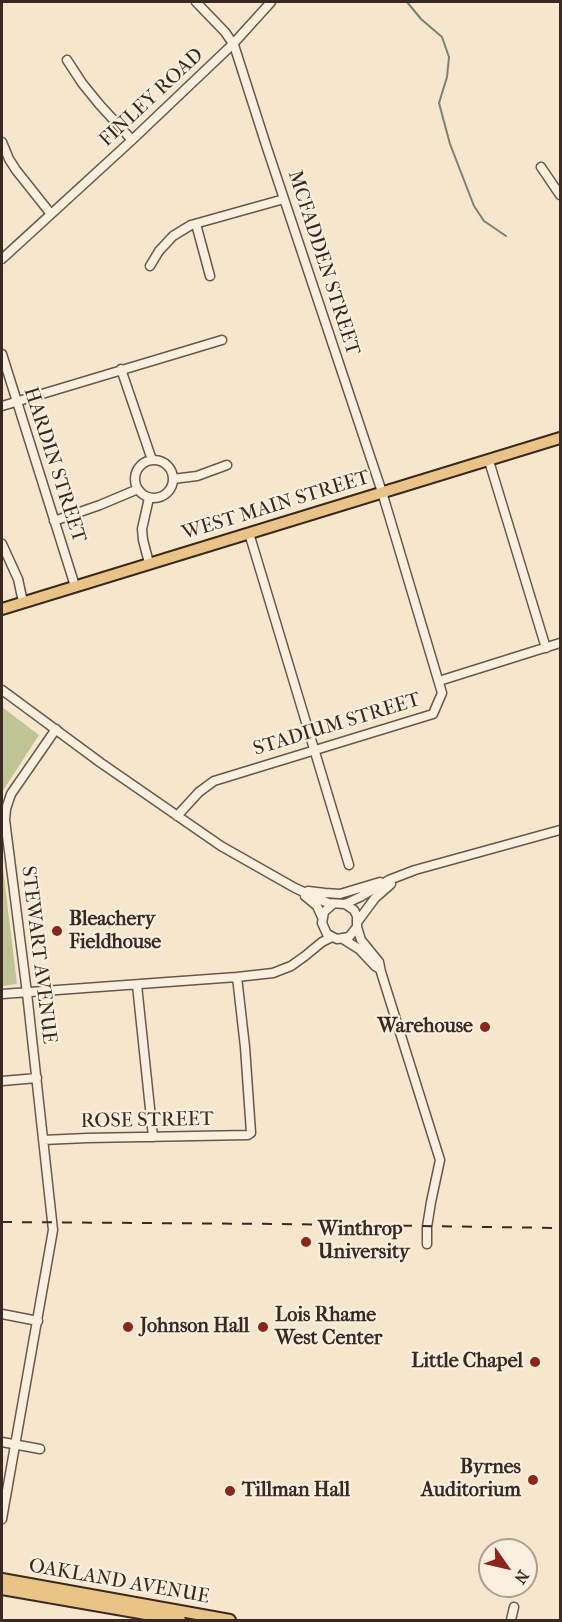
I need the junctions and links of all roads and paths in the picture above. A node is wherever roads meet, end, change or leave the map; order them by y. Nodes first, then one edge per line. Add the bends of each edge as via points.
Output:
1 (196, 2) edge
2 (271, 2) edge
3 (233, 44) junction
4 (67, 60) dead end
5 (132, 140) junction
6 (2, 142) edge
7 (541, 167) dead end
8 (561, 195) edge
9 (284, 199) junction
10 (51, 214) junction
11 (196, 224) junction
12 (2, 259) edge
13 (150, 266) dead end
14 (210, 276) dead end
15 (222, 340) dead end
16 (2, 354) edge
17 (121, 369) junction
18 (17, 402) junction
19 (2, 406) edge
20 (561, 438) edge
21 (152, 460) junction
22 (489, 461) junction
23 (227, 465) dead end
24 (173, 478) junction
25 (138, 489) junction
26 (382, 492) junction
27 (149, 498) junction
28 (54, 521) junction
29 (249, 533) junction
30 (2, 544) edge
31 (149, 563) junction
32 (75, 586) junction
33 (23, 602) junction
34 (2, 609) edge
35 (561, 644) edge
36 (546, 648) junction
37 (439, 681) junction
38 (2, 690) edge
39 (56, 729) junction
40 (315, 751) junction
41 (177, 816) junction
42 (561, 830) edge
43 (349, 865) dead end
44 (400, 877) junction
45 (389, 880) junction
46 (297, 888) junction
47 (333, 904) junction
48 (345, 904) junction
49 (322, 921) junction
50 (357, 925) junction
51 (332, 937) junction
52 (343, 939) junction
53 (305, 956) junction
54 (380, 969) junction
55 (237, 977) junction
56 (137, 985) junction
57 (27, 993) junction
58 (2, 994) edge
59 (37, 1078) junction
60 (2, 1081) edge
61 (153, 1137) junction
62 (43, 1140) junction
63 (427, 1244) dead end
64 (2, 1314) edge
65 (38, 1321) junction
66 (2, 1442) edge
67 (15, 1444) junction
68 (40, 1449) dead end
69 (2, 1519) edge
70 (2, 1579) edge
71 (2, 1589) edge
72 (514, 1607) dead end
73 (137, 1608) junction
74 (167, 1616) edge
75 (180, 1620) edge
76 (230, 1620) edge
77 (511, 1620) edge

1 - 3 street
2 - 3 street, FINLEY ROAD
3 - 5 street, FINLEY ROAD
3 - 9 street, MCFADDEN STREET
4 - 5 street
5 - 10 street, FINLEY ROAD
6 - 10 street via 16,170
7 - 8 street
9 - 11 street
9 - 26 street, MCFADDEN STREET
10 - 12 street, FINLEY ROAD
11 - 13 street via 173,236
11 - 14 street
15 - 17 street
16 - 18 street, HARDIN STREET
17 - 18 street
17 - 21 street
18 - 19 street
18 - 28 street, HARDIN STREET
20 - 22 main road, WEST MAIN STREET
21 - 24 street via 166,464
21 - 25 street via 136,474
22 - 26 main road, WEST MAIN STREET
22 - 36 street
23 - 24 street via 197,476
24 - 27 street via 164,496
25 - 27 street
25 - 28 street
26 - 29 main road, WEST MAIN STREET
26 - 37 street, MCFADDEN STREET
27 - 31 street via 142,529
28 - 32 street, HARDIN STREET
29 - 31 main road, WEST MAIN STREET
29 - 40 street
30 - 33 street via 18,579
31 - 32 main road, WEST MAIN STREET
32 - 33 main road, WEST MAIN STREET
33 - 34 main road, WEST MAIN STREET
35 - 36 street, STADIUM STREET
36 - 37 street, STADIUM STREET
37 - 40 street, STADIUM STREET via 442,693 433,714
38 - 39 street
39 - 41 street
39 - 57 street, STEWART AVENUE via 16,785 6,809
40 - 41 street, STADIUM STREET via 214,782
40 - 43 street
41 - 46 street via 221,846
42 - 44 street
44 - 45 street
44 - 50 street via 375,898
45 - 46 street via 340,894
45 - 48 street
46 - 47 street
46 - 49 street via 317,906
47 - 48 street
47 - 49 street via 324,912
48 - 50 street via 354,910
49 - 51 street
49 - 53 street via 318,938
50 - 52 street via 354,933
50 - 54 street via 361,940
51 - 52 street
51 - 53 street
52 - 54 street
53 - 55 street via 273,973
54 - 63 street via 440,1160
55 - 56 street
55 - 61 street, ROSE STREET via 251,1133
56 - 57 street
56 - 61 street
57 - 58 street
57 - 59 street, STEWART AVENUE
59 - 60 street
59 - 62 street, STEWART AVENUE
61 - 62 street, ROSE STREET
62 - 65 street, STEWART AVENUE via 53,1230
64 - 65 street
65 - 67 street, STEWART AVENUE
66 - 67 street
67 - 68 street
67 - 69 street, STEWART AVENUE
70 - 73 main road, OAKLAND AVENUE
71 - 73 main road, OAKLAND AVENUE
72 - 77 street
73 - 74 main road, OAKLAND AVENUE
74 - 75 main road, OAKLAND AVENUE
74 - 76 main road, OAKLAND AVENUE

